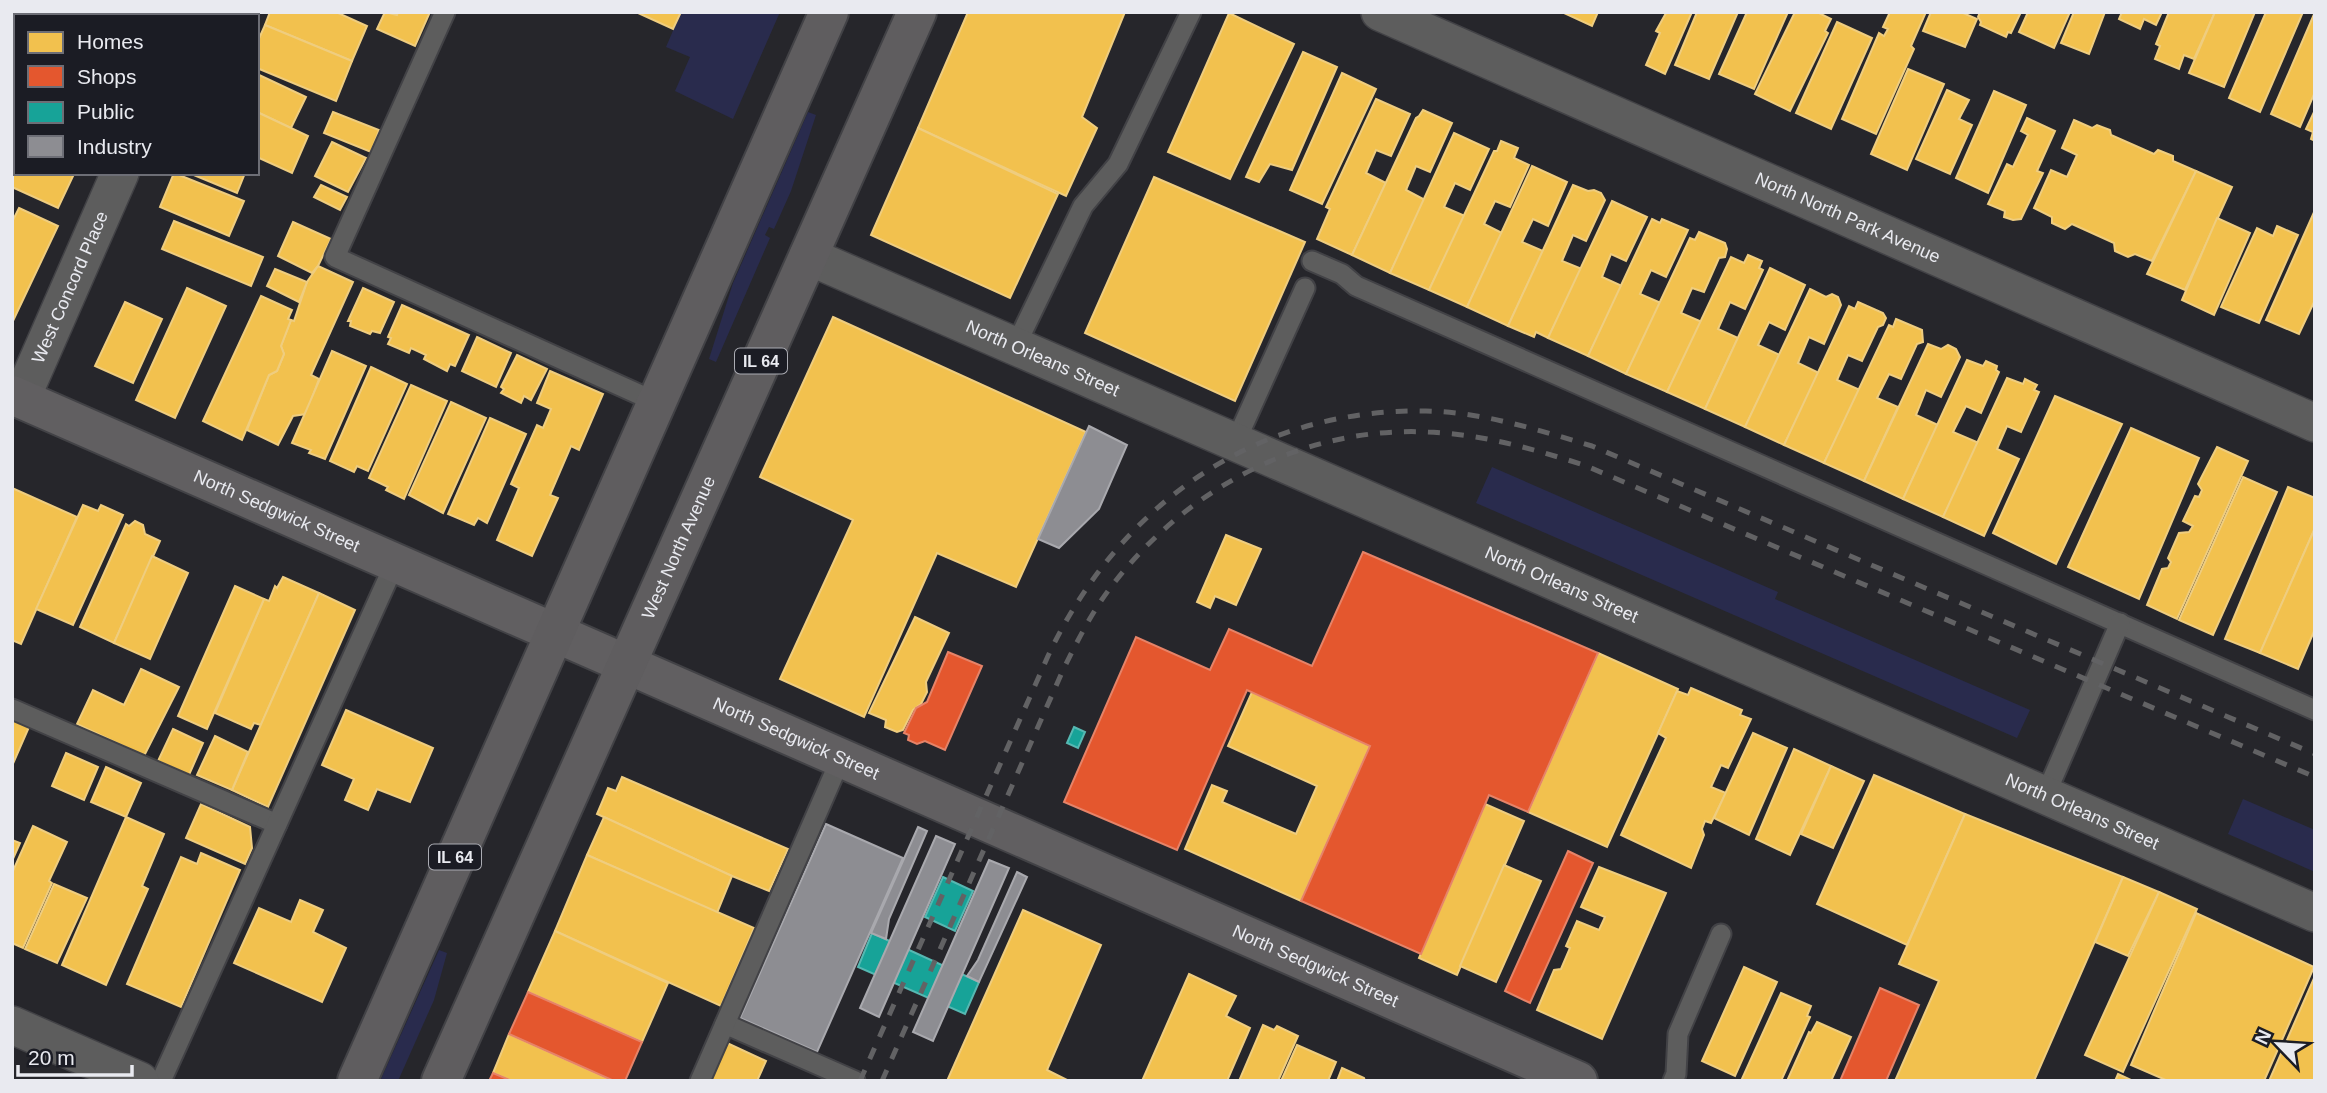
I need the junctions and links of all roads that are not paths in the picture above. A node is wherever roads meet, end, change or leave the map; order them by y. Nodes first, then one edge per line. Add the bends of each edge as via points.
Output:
1 (445, 12) edge
2 (829, 12) edge
3 (917, 12) edge
4 (1191, 12) edge
5 (1380, 12) edge
6 (119, 175) edge
7 (808, 256) junction
8 (1312, 261) dead end
9 (1305, 288) dead end
10 (1016, 347) junction
11 (17, 397) edge
12 (656, 402) junction
13 (2315, 423) edge
14 (1236, 443) junction
15 (395, 563) junction
16 (2120, 623) junction
17 (554, 632) junction
18 (626, 664) junction
19 (12, 709) edge
20 (2315, 710) edge
21 (841, 758) junction
22 (2045, 796) junction
23 (278, 824) junction
24 (2315, 913) edge
25 (1721, 934) dead end
26 (725, 1024) junction
27 (12, 1025) edge
28 (140, 1081) edge
29 (161, 1081) edge
30 (357, 1081) edge
31 (441, 1081) edge
32 (700, 1081) edge
33 (855, 1081) edge
34 (1578, 1081) edge
35 (1673, 1081) edge

1 - 12 lane via 335,257
2 - 12 main road, IL 64
3 - 7 main road, West North Avenue / IL 64
4 - 10 lane via 1118,164 1083,206
5 - 13 street, North North Park Avenue
6 - 11 street, West Concord Place
7 - 10 street, North Orleans Street
7 - 18 main road, West North Avenue / IL 64
8 - 16 lane via 1342,274 1356,286
9 - 14 lane
10 - 14 street, North Orleans Street
11 - 15 street, North Sedgwick Street
12 - 17 main road, IL 64
14 - 22 street, North Orleans Street
15 - 17 street, North Sedgwick Street
15 - 23 lane
16 - 20 lane
16 - 22 lane
17 - 18 street, North Sedgwick Street
17 - 30 main road, IL 64
18 - 21 street, North Sedgwick Street
18 - 31 main road, West North Avenue / IL 64
19 - 23 lane
21 - 26 lane
21 - 34 street, North Sedgwick Street
22 - 24 street, North Orleans Street
23 - 29 lane
25 - 35 lane via 1678,1034
26 - 32 lane
26 - 33 lane
27 - 28 street

